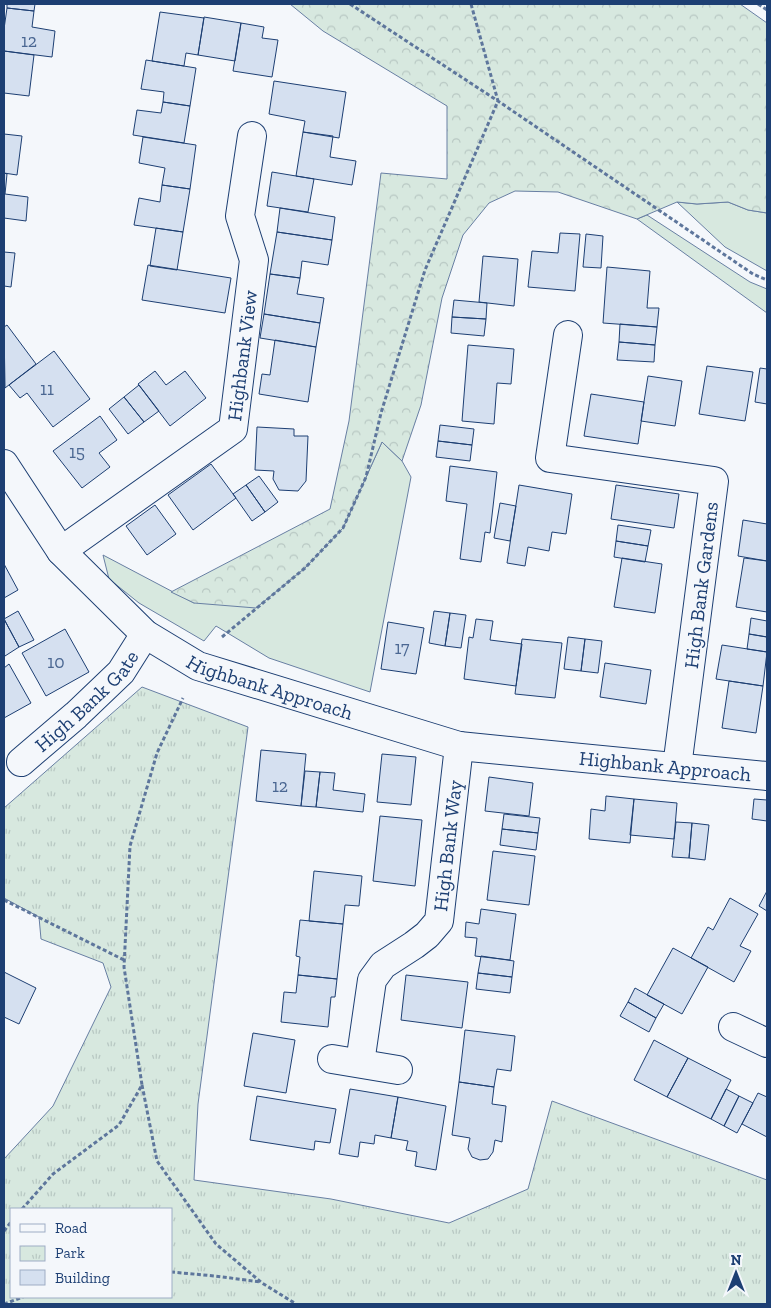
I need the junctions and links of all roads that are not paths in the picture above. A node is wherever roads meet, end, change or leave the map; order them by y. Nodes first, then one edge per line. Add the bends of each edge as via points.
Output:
1 (252, 136) dead end
2 (568, 335) dead end
3 (4, 464) edge
4 (61, 551) junction
5 (145, 634) junction
6 (459, 746) junction
7 (21, 762) dead end
8 (677, 767) junction
9 (767, 776) edge
10 (733, 1027) dead end
11 (767, 1043) edge
12 (332, 1059) dead end
13 (360, 1063) junction
14 (398, 1070) dead end

1 - 4 street, Highbank View via 240,216 254,260 233,429
2 - 8 street, High Bank Gardens via 550,458 714,481
3 - 4 street, Highbank Approach
4 - 5 street, Highbank Approach
5 - 6 street, Highbank Approach via 198,666
5 - 7 street, High Bank Gate via 121,672 76,716
6 - 8 street, Highbank Approach
6 - 13 street, High Bank Way via 439,921 414,945 383,965 372,980
8 - 9 street, Highbank Approach
10 - 11 street
12 - 13 street
13 - 14 street

